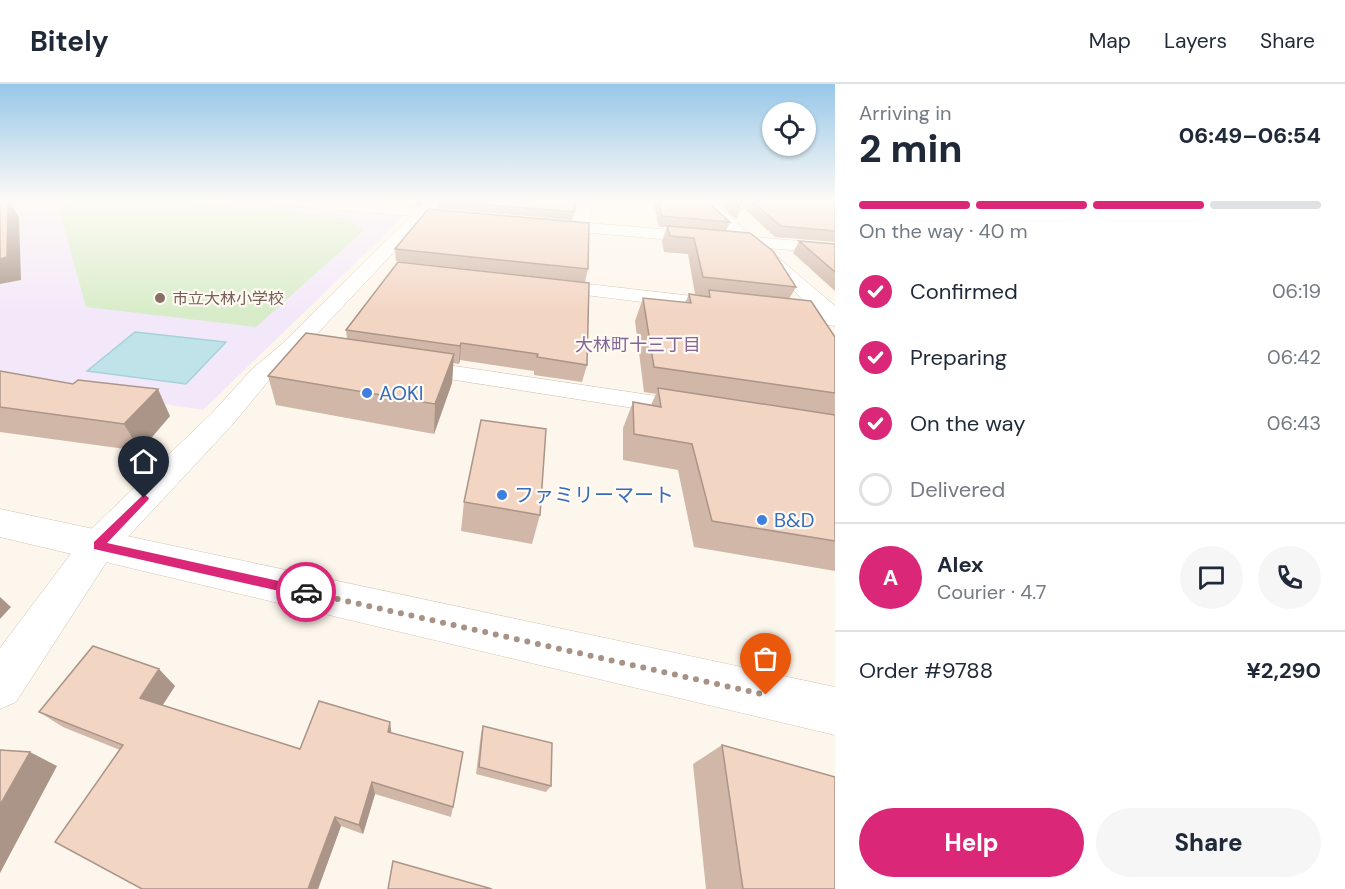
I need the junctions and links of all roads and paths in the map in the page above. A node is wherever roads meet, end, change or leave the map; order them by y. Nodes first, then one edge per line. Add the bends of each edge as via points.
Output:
1 (405, 238) edge
2 (697, 238) edge
3 (741, 238) edge
4 (746, 242) junction
5 (835, 249) edge
6 (526, 283) edge
7 (835, 318) edge
8 (386, 363) edge
9 (717, 414) edge
10 (0, 523) edge
11 (98, 545) junction
12 (0, 686) edge
13 (835, 711) edge

1 - 11 street via 384,267 303,350 261,374
2 - 4 street
3 - 4 street
4 - 5 street
4 - 7 street
6 - 7 street
8 - 9 street
10 - 11 street
11 - 12 street
11 - 13 street

